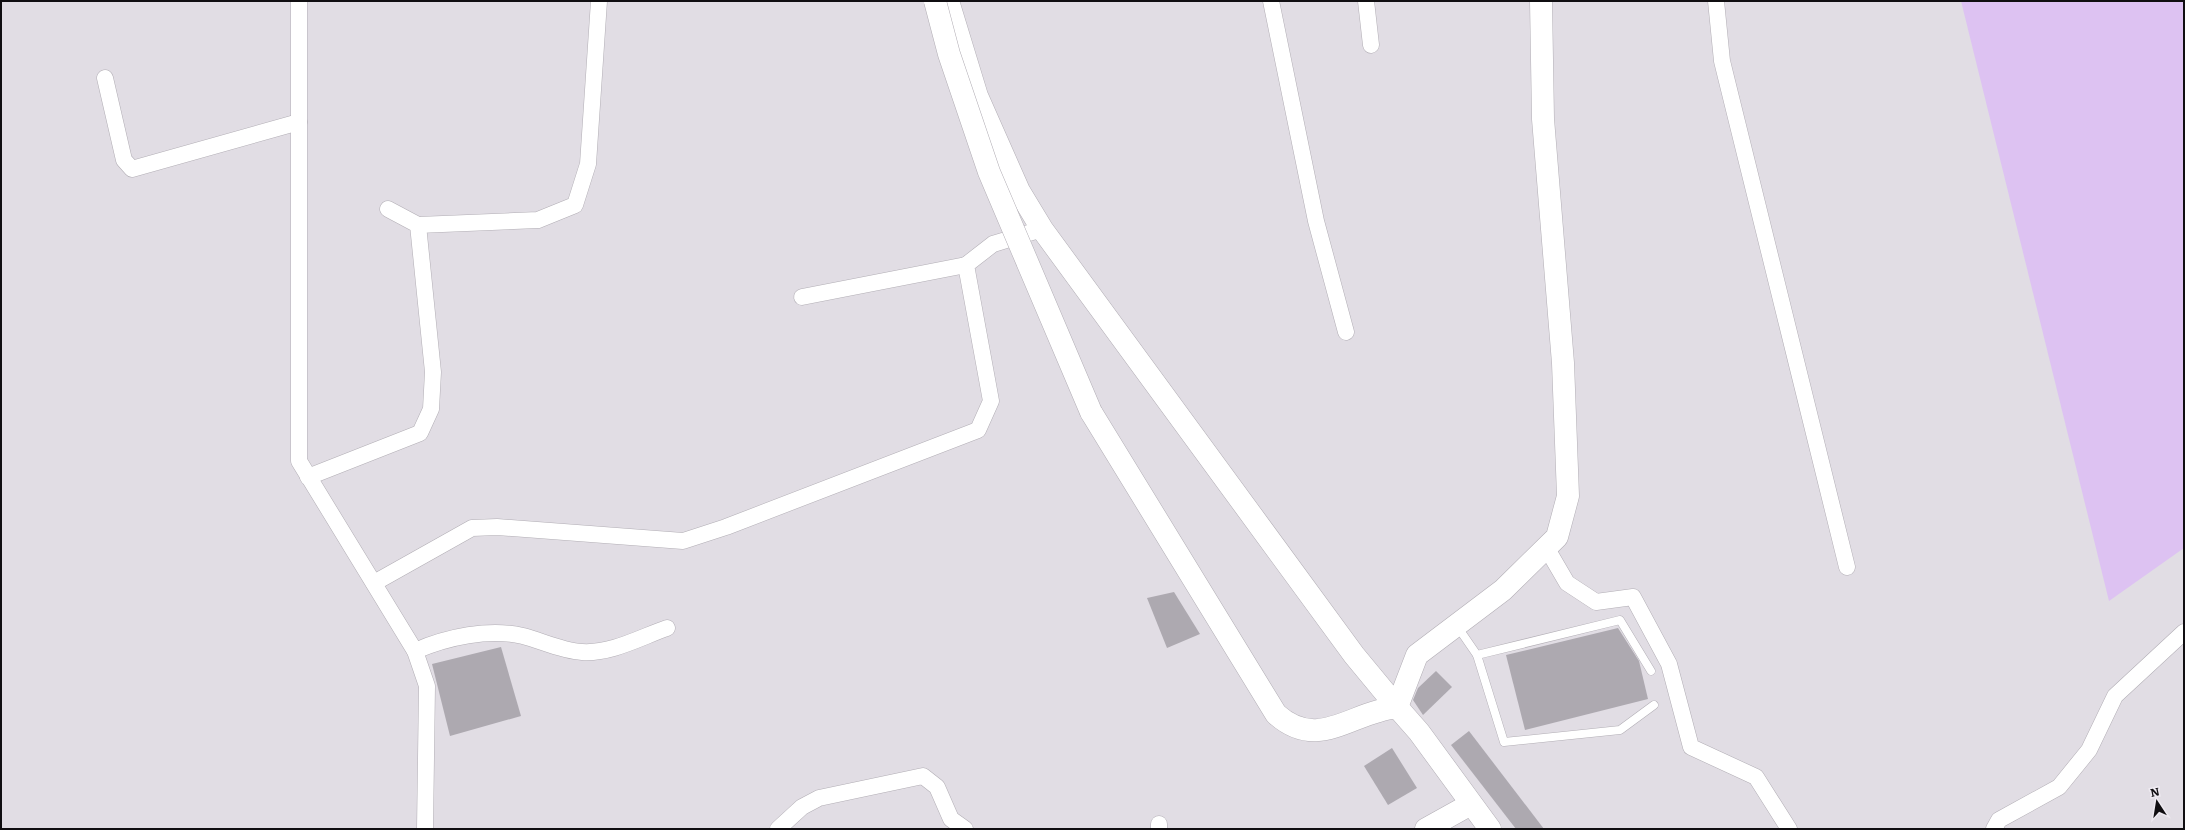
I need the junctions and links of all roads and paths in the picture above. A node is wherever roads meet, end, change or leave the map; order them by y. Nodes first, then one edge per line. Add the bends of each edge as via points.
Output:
1 (299, 1) edge
2 (599, 1) edge
3 (934, 1) edge
4 (948, 1) edge
5 (1271, 1) edge
6 (1366, 1) edge
7 (1541, 1) edge
8 (1716, 1) edge
9 (1371, 45) dead end
10 (105, 78) dead end
11 (299, 122) junction
12 (388, 209) dead end
13 (418, 225) junction
14 (1042, 229) junction
15 (966, 265) junction
16 (802, 297) dead end
17 (1346, 332) dead end
18 (308, 477) junction
19 (1546, 547) junction
20 (1847, 567) dead end
21 (374, 583) junction
22 (1457, 625) junction
23 (667, 628) dead end
24 (2184, 632) edge
25 (415, 651) junction
26 (1477, 655) junction
27 (1651, 671) dead end
28 (1654, 705) dead end
29 (1396, 707) junction
30 (1471, 804) junction
31 (425, 829) edge
32 (778, 829) edge
33 (965, 829) edge
34 (1426, 829) edge
35 (1490, 829) edge
36 (1789, 829) edge
37 (1994, 829) edge

1 - 11 street
2 - 13 street via 588,164 575,205 538,220
3 - 29 main road, bridge via 949,54 992,179 1090,412 1276,714 1289,725 1307,731 1325,730 1382,709
4 - 14 main road via 977,96 1019,191
5 - 17 street via 1316,221
6 - 9 street
7 - 19 main road via 1543,119 1563,363 1568,496 1557,537
8 - 20 street via 1722,61
10 - 11 street via 124,160 132,169
11 - 18 street via 299,461
12 - 13 street
13 - 18 street via 433,372 431,409 420,433
14 - 15 street via 993,244
14 - 29 main road via 1354,655
15 - 16 street
15 - 21 street via 991,401 978,430 726,527 682,541 497,527 472,528
18 - 21 street
19 - 22 main road via 1503,590
19 - 36 street via 1567,583 1596,602 1633,597 1669,664 1691,747 1756,777
21 - 25 street
22 - 26 lane
22 - 29 main road via 1417,656
23 - 25 street via 600,651 582,652 520,635 501,634 455,638 432,643
24 - 37 street via 2115,696 2089,750 2059,787 1999,820
25 - 31 street via 428,686
26 - 27 lane via 1620,620
26 - 28 lane via 1504,742 1620,730
29 - 30 main road via 1419,732
30 - 34 main road
30 - 35 main road
32 - 33 street via 802,807 819,798 923,776 937,787 951,819

